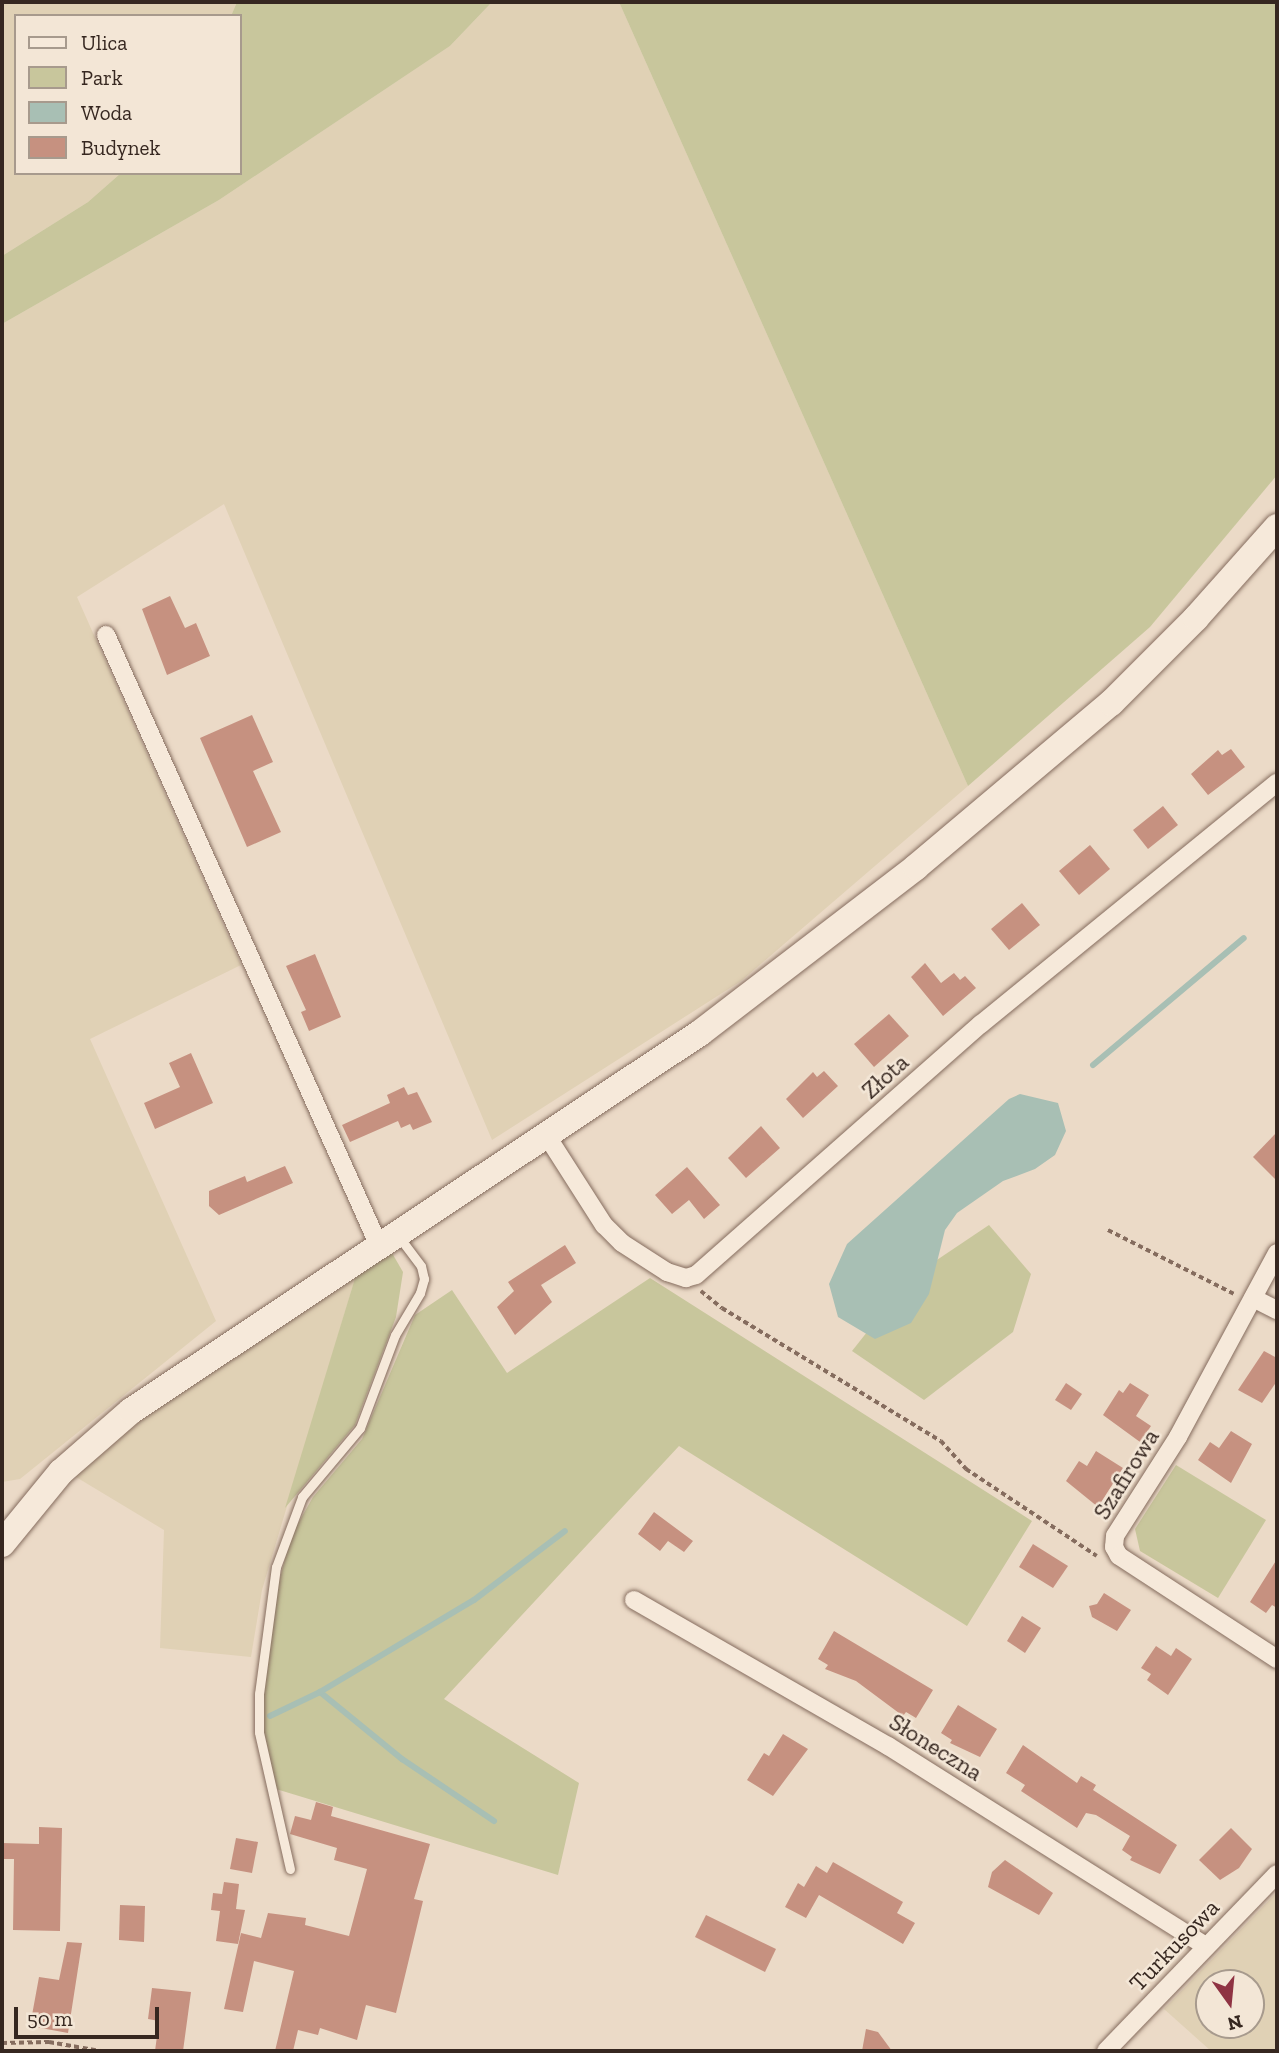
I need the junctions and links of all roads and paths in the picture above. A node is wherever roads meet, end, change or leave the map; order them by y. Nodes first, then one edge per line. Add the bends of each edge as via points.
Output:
1 (1277, 527) edge
2 (106, 635) dead end
3 (1277, 783) edge
4 (547, 1136) junction
5 (1108, 1230) dead end
6 (389, 1241) junction
7 (1277, 1252) edge
8 (686, 1278) junction
9 (1247, 1297) junction
10 (1277, 1310) edge
11 (966, 1469) dead end
12 (1097, 1542) dead end
13 (2, 1544) edge
14 (1087, 1547) dead end
15 (634, 1600) dead end
16 (1277, 1659) edge
17 (290, 1869) dead end
18 (1277, 1874) edge
19 (1206, 1946) junction
20 (2, 2043) edge
21 (100, 2051) edge
22 (1106, 2051) edge

1 - 4 street via 1148,668 1035,770 699,1034
2 - 6 street
3 - 8 street, Złota via 981,1024 704,1269
4 - 6 street
4 - 8 street via 604,1225 667,1272
5 - 9 path
6 - 13 street via 122,1418 61,1472
6 - 17 lane via 421,1266 420,1293 395,1335 360,1427 302,1497 276,1567 259,1694 259,1732
7 - 9 street, Szafirowa
8 - 11 path via 722,1308 941,1441
9 - 10 street
9 - 16 street, Szafirowa via 1178,1437 1115,1536 1114,1547 1119,1556
12 - 14 path
15 - 19 street, Słoneczna via 888,1746
18 - 19 street, Turkusowa
19 - 22 street, Turkusowa
20 - 21 path via 49,2042

